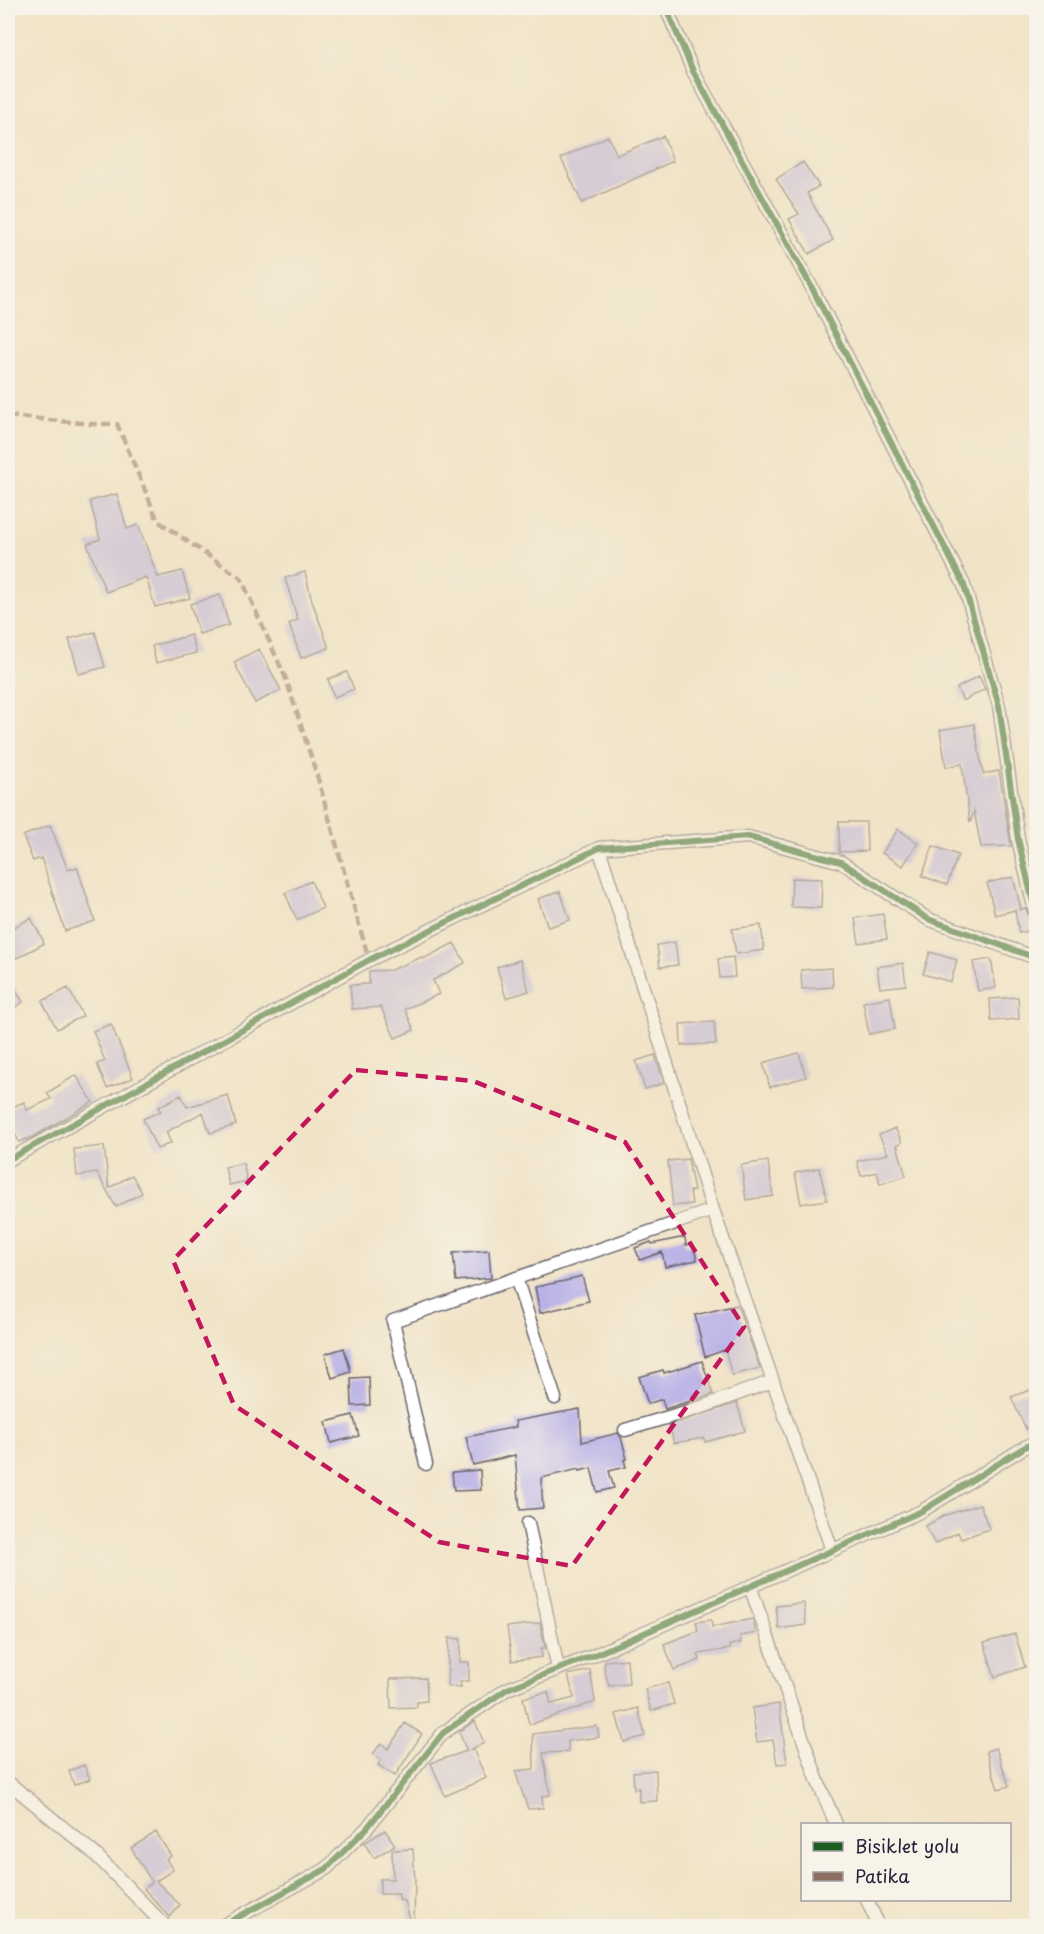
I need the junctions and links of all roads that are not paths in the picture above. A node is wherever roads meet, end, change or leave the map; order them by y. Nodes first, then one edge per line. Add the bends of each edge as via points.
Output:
1 (666, 8) edge
2 (599, 848) junction
3 (1036, 915) edge
4 (1036, 958) edge
5 (8, 1160) edge
6 (713, 1210) junction
7 (516, 1278) junction
8 (773, 1382) junction
9 (555, 1398) dead end
10 (626, 1430) dead end
11 (1036, 1442) edge
12 (426, 1464) dead end
13 (528, 1523) dead end
14 (832, 1550) junction
15 (750, 1586) junction
16 (558, 1669) junction
17 (8, 1782) edge
18 (836, 1823) edge
19 (868, 1901) edge
20 (165, 1926) edge
21 (222, 1926) edge
22 (879, 1926) edge

1 - 3 street via 693,71 812,288 964,585 999,706 1018,839
2 - 4 street via 748,837 841,862 928,919
2 - 5 street via 369,960
2 - 6 street
6 - 7 street
6 - 8 street
7 - 9 street
7 - 12 street via 393,1321
8 - 10 street
8 - 14 street
11 - 14 street via 922,1511
13 - 16 street
14 - 15 street
15 - 16 street
15 - 18 street
16 - 21 street via 507,1689 442,1733 367,1828 326,1869
17 - 20 street via 95,1854
19 - 22 street

